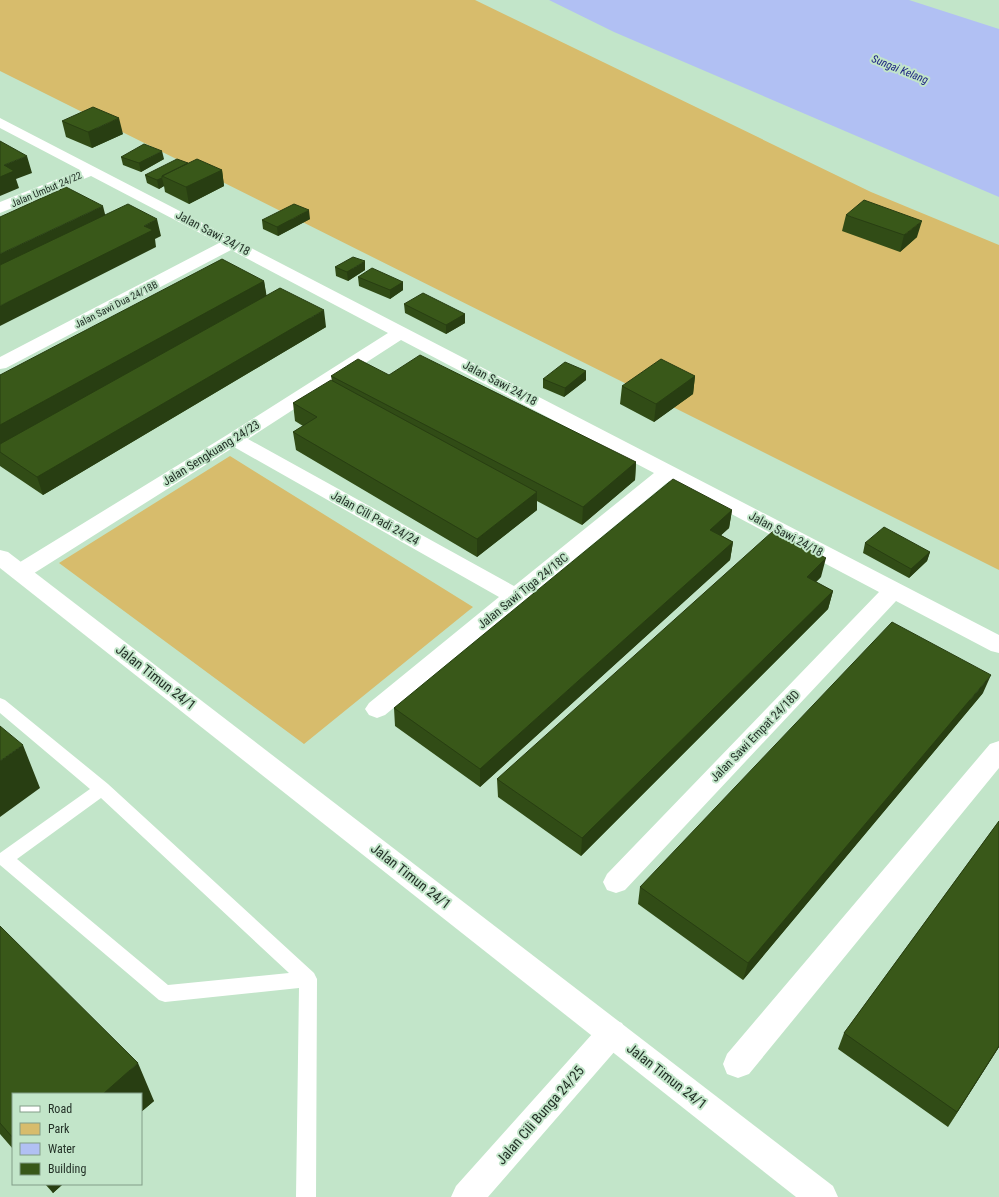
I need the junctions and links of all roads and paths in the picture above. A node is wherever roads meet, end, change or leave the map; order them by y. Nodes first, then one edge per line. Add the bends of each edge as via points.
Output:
1 (0, 122) edge
2 (92, 170) junction
3 (0, 208) edge
4 (232, 243) junction
5 (401, 332) junction
6 (0, 364) edge
7 (234, 439) junction
8 (668, 472) junction
9 (10, 564) edge
10 (894, 590) junction
11 (516, 597) junction
12 (999, 645) edge
13 (0, 704) edge
14 (377, 709) dead end
15 (999, 751) edge
16 (102, 789) junction
17 (616, 882) dead end
18 (308, 979) junction
19 (612, 1033) junction
20 (738, 1064) dead end
21 (306, 1197) edge
22 (467, 1197) edge
23 (822, 1197) edge

1 - 2 street, Jalan Sawi 24/18
2 - 3 street, Jalan Umbut 24/22
2 - 4 street, Jalan Sawi 24/18
4 - 5 street, Jalan Sawi 24/18
4 - 6 street, Jalan Sawi Dua 24/18B
5 - 7 street, Jalan Sengkuang 24/23
5 - 8 street, Jalan Sawi 24/18
7 - 9 street, Jalan Sengkuang 24/23
7 - 11 street, Jalan Cili Padi 24/24
8 - 10 street, Jalan Sawi 24/18
8 - 11 street, Jalan Sawi Tiga 24/18C
9 - 19 street, Jalan Timun 24/1
10 - 12 street, Jalan Sawi 24/18
10 - 17 street, Jalan Sawi Empat 24/18D
11 - 14 street, Jalan Sawi Tiga 24/18C
13 - 16 lane
15 - 20 street
16 - 18 lane
16 - 18 lane via 5,859 165,994
18 - 21 lane
19 - 22 street, Jalan Cili Bunga 24/25
19 - 23 street, Jalan Timun 24/1

